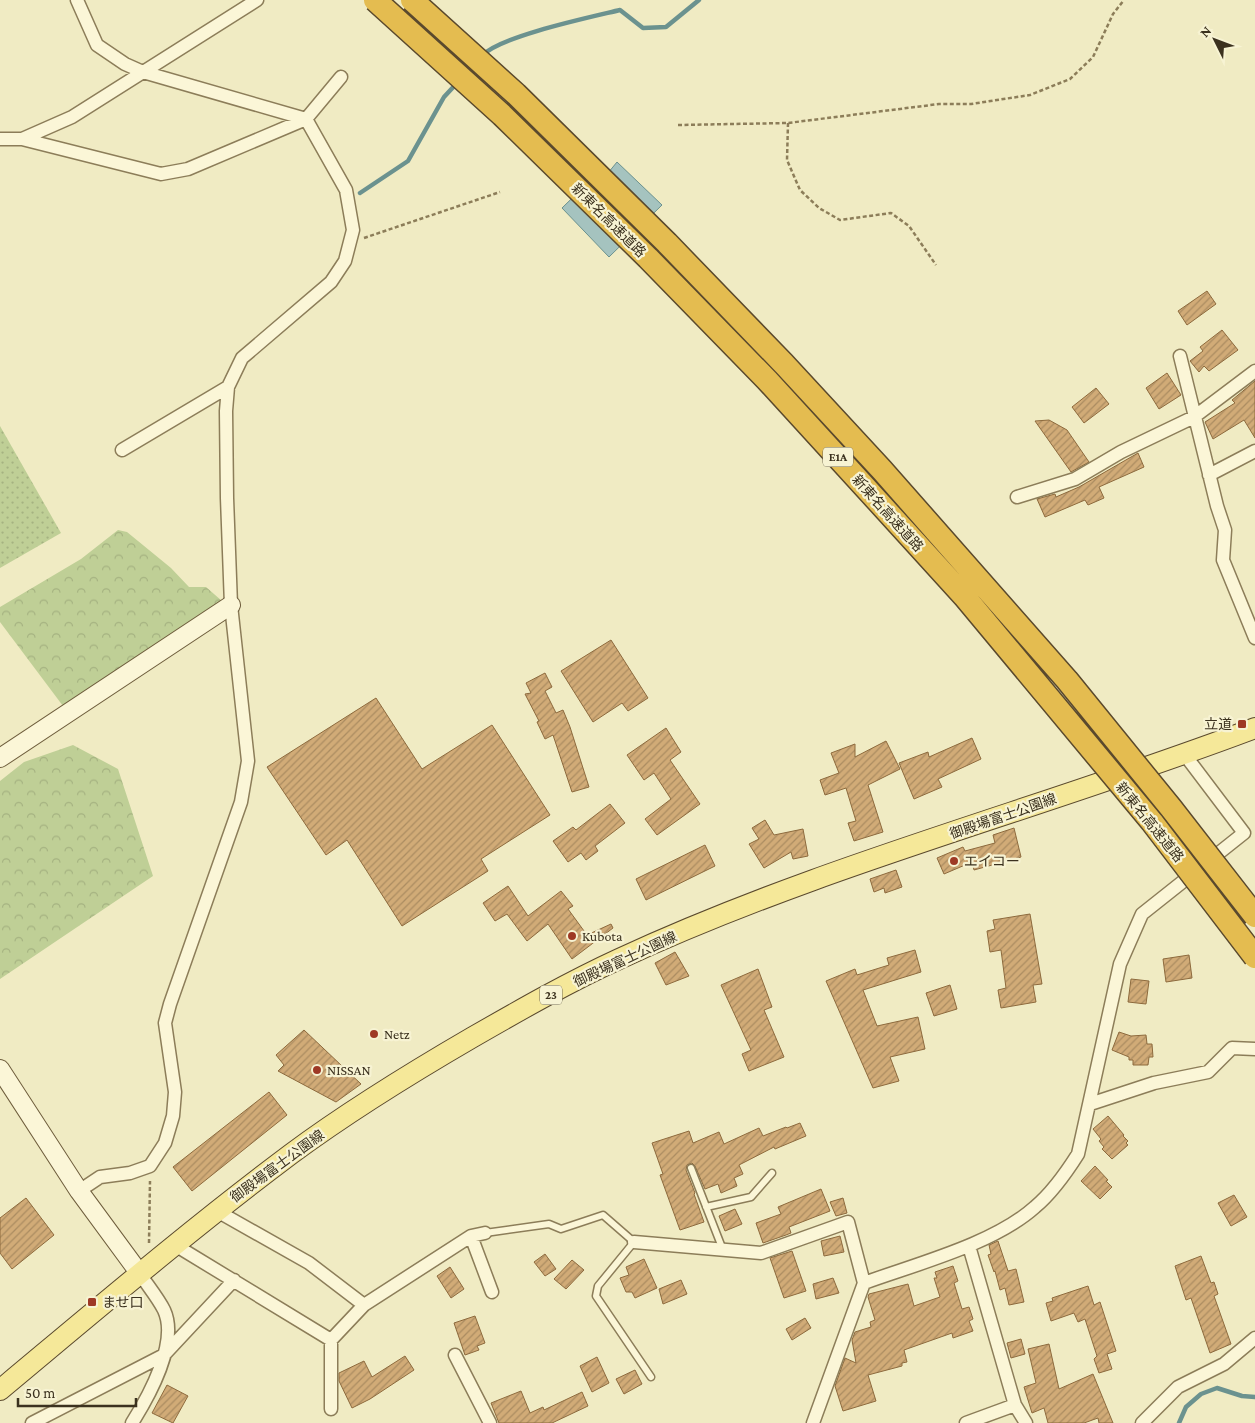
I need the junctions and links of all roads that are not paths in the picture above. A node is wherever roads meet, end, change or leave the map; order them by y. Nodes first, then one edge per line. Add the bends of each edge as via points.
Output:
1 (77, 0) edge
2 (256, 0) edge
3 (375, 0) edge
4 (412, 0) edge
5 (143, 72) junction
6 (341, 77) dead end
7 (306, 119) junction
8 (0, 139) edge
9 (22, 139) junction
10 (1180, 356) dead end
11 (1255, 371) edge
12 (228, 387) junction
13 (1194, 417) junction
14 (122, 450) dead end
15 (1255, 451) edge
16 (1209, 475) junction
17 (1017, 497) dead end
18 (231, 605) junction
19 (1255, 638) edge
20 (1255, 728) edge
21 (1185, 755) junction
22 (0, 758) edge
23 (1255, 916) edge
24 (1255, 956) edge
25 (1255, 1048) edge
26 (0, 1069) edge
27 (1090, 1104) junction
28 (691, 1168) dead end
29 (772, 1173) dead end
30 (80, 1191) junction
31 (706, 1206) junction
32 (217, 1211) junction
33 (485, 1234) joint
34 (471, 1236) junction
35 (634, 1242) junction
36 (175, 1245) junction
37 (969, 1246) junction
38 (723, 1250) junction
39 (144, 1271) junction
40 (234, 1280) junction
41 (864, 1282) junction
42 (492, 1292) dead end
43 (364, 1305) junction
44 (1255, 1338) edge
45 (331, 1340) junction
46 (164, 1355) junction
47 (454, 1355) dead end
48 (650, 1377) dead end
49 (0, 1390) edge
50 (1015, 1405) junction
51 (331, 1409) dead end
52 (32, 1423) edge
53 (132, 1423) edge
54 (490, 1423) edge
55 (813, 1423) edge
56 (966, 1423) edge
57 (1026, 1423) edge
58 (1142, 1423) edge

1 - 5 street via 97,45
2 - 5 street
3 - 24 highway, 新東名高速道路 / E1A, bridge via 502,115 767,380 964,596 1152,822
4 - 23 highway, 新東名高速道路 / E1A, bridge via 516,94 667,243 882,470 1067,680
5 - 7 street
5 - 9 street via 72,117
6 - 7 street
7 - 9 street via 188,169 161,174
7 - 12 street via 346,190 353,230 345,261 331,282 242,358
8 - 9 street
10 - 13 street
11 - 13 street
12 - 14 street
12 - 18 street via 226,498
13 - 16 street
13 - 17 street via 1121,452 1075,479
15 - 16 street
16 - 19 street via 1225,530 1223,560
18 - 22 street
18 - 30 street via 248,761 241,802 165,1023 174,1092 173,1116 165,1143 150,1166 130,1173 100,1177
20 - 21 main road, 御殿場富士公園線 / 23
21 - 27 street via 1244,833 1142,914 1120,964
21 - 32 main road, 御殿場富士公園線 / 23 via 872,859 731,911 617,960 428,1063 294,1152
25 - 27 street via 1232,1048 1208,1072 1154,1083
26 - 30 street
27 - 37 street via 1078,1154 1063,1179 1035,1208 1007,1228
28 - 31 lane
29 - 31 lane via 751,1197
30 - 39 street
31 - 38 lane
32 - 36 main road, 御殿場富士公園線 / 23
32 - 43 street via 309,1263
33 - 34 street
33 - 35 lane via 549,1224 561,1229 603,1215
34 - 42 street
34 - 43 street
35 - 38 street
35 - 48 lane via 598,1286 596,1296
36 - 39 main road, 御殿場富士公園線 / 23
36 - 40 street
37 - 41 street
37 - 50 street
38 - 41 street via 761,1253 848,1222
39 - 46 street via 164,1311 169,1336
39 - 49 main road, 御殿場富士公園線 / 23
40 - 45 street
40 - 46 street
41 - 55 street
43 - 45 street
44 - 58 street via 1224,1364 1178,1387
45 - 51 street
46 - 52 street
46 - 53 street via 144,1405
47 - 54 street
50 - 56 street
50 - 57 street

